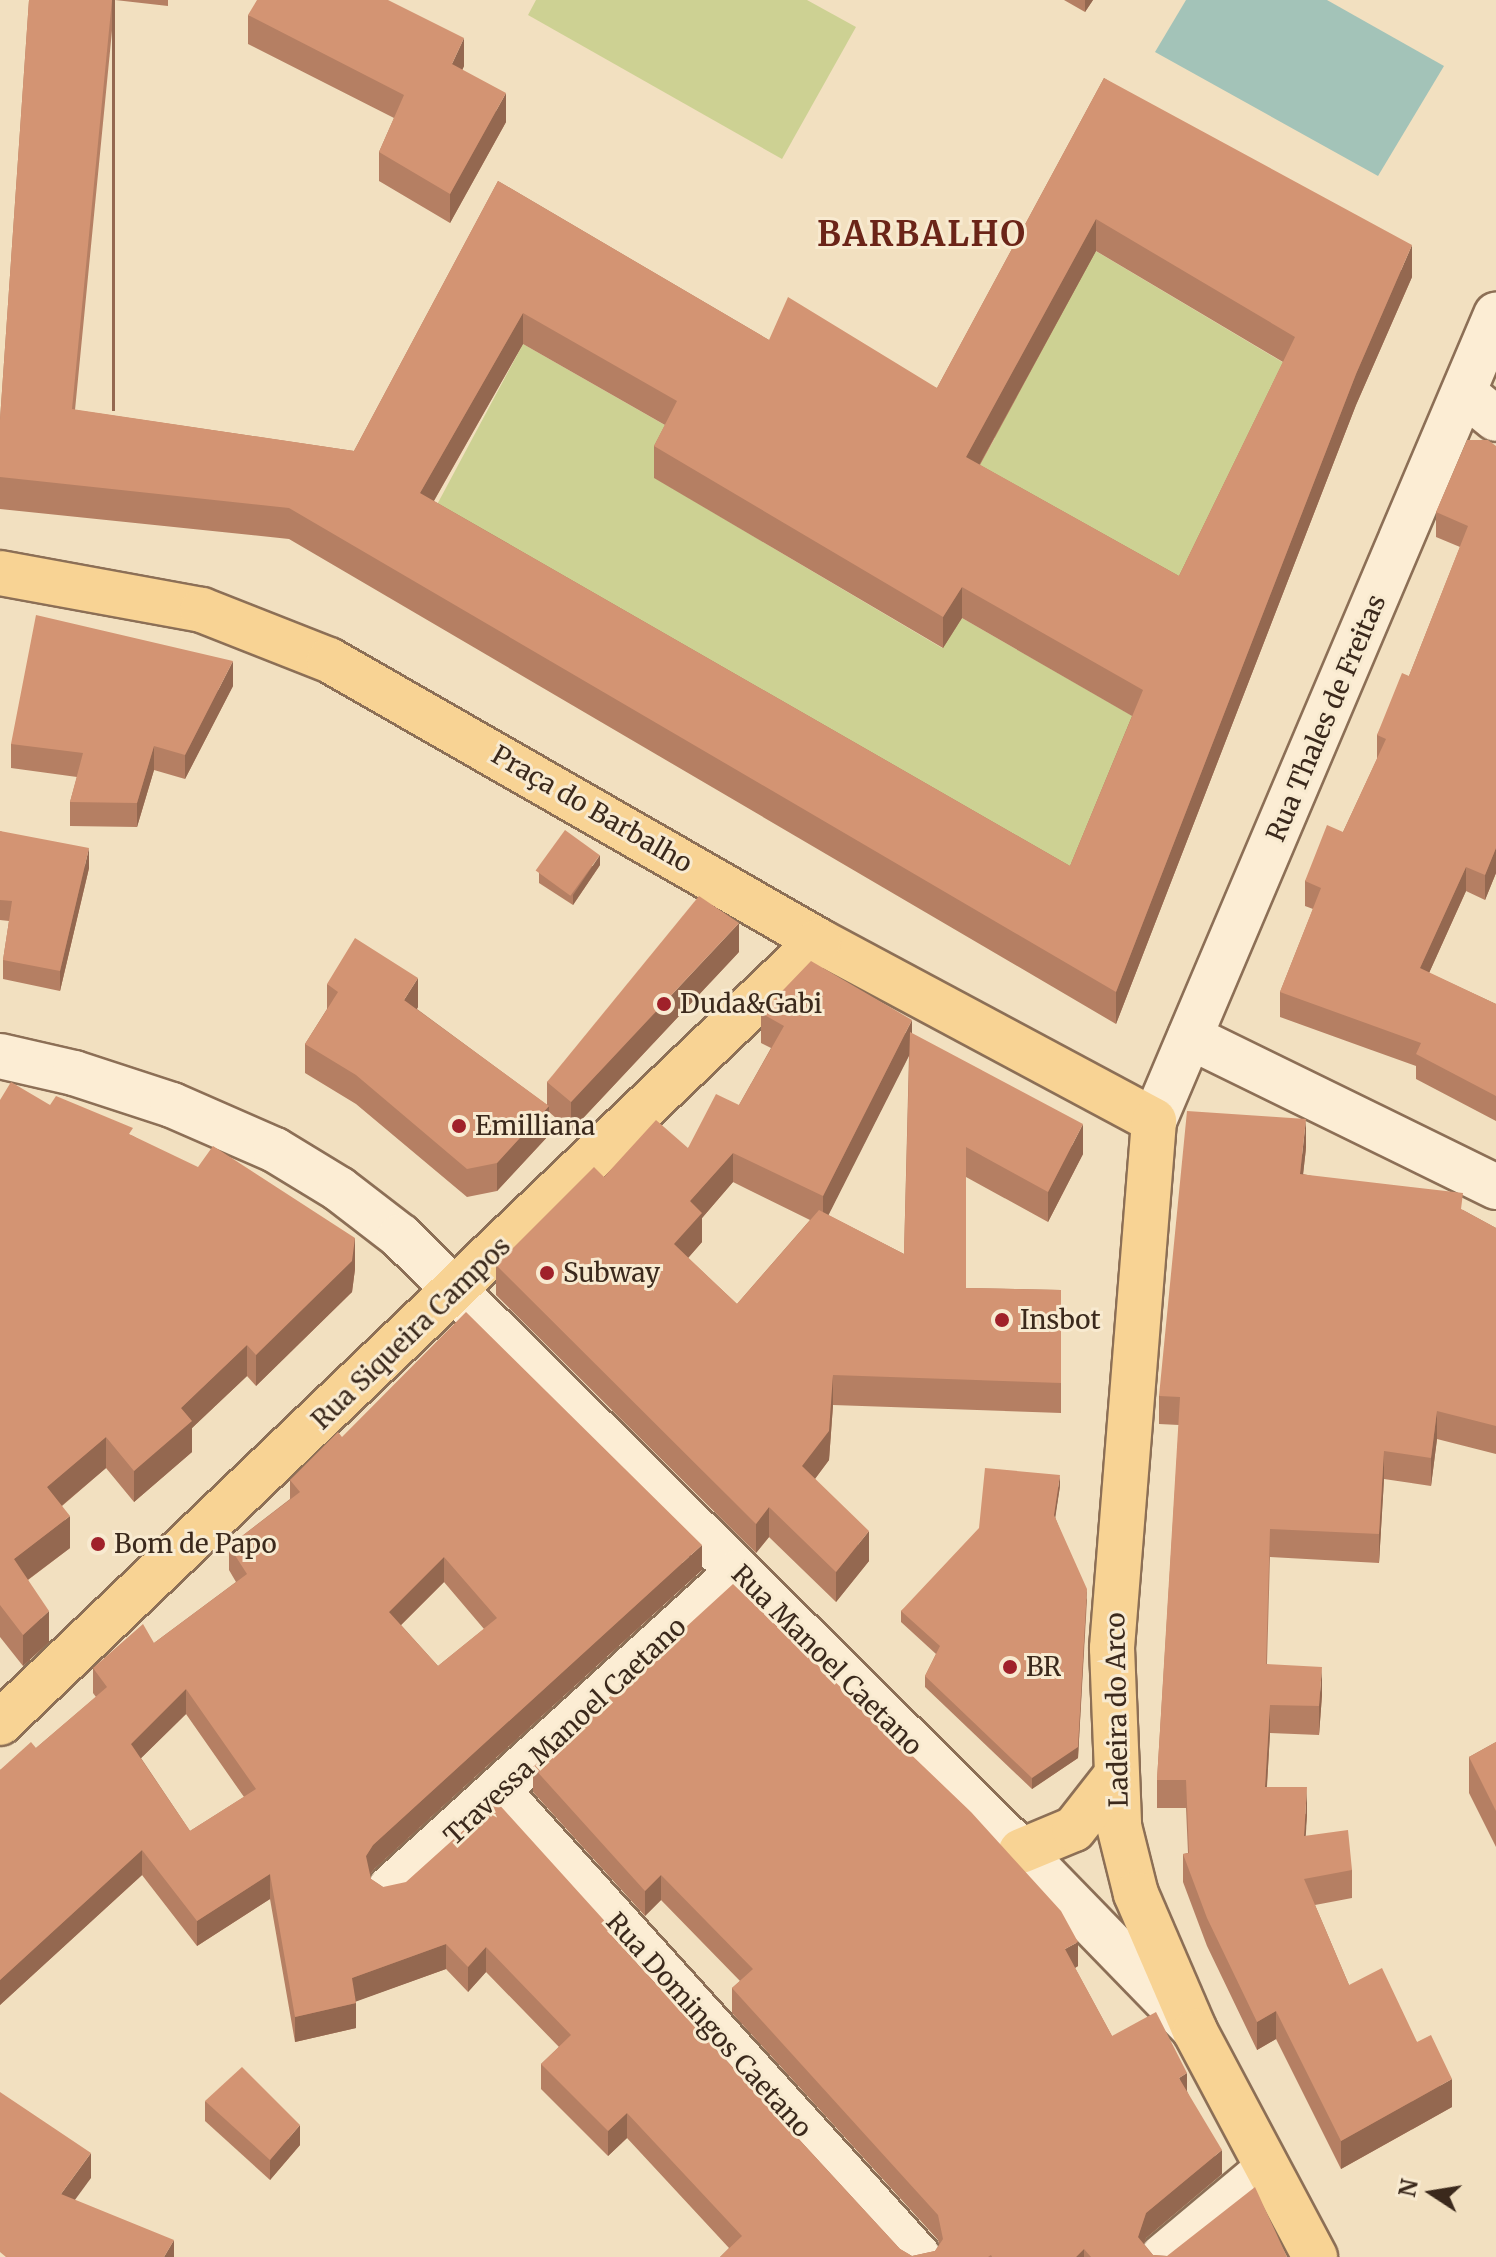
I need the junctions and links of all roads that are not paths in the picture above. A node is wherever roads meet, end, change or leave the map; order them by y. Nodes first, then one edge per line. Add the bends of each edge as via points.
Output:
1 (1496, 315) edge
2 (1480, 406) edge
3 (0, 573) edge
4 (819, 941) junction
5 (1190, 1037) junction
6 (0, 1056) edge
7 (1154, 1121) junction
8 (1496, 1187) edge
9 (454, 1293) junction
10 (737, 1572) junction
11 (0, 1723) edge
12 (1114, 1778) junction
13 (500, 1793) junction
14 (1021, 1851) junction
15 (390, 1888) edge
16 (1195, 2031) junction
17 (1267, 2169) junction
18 (919, 2257) edge
19 (1162, 2257) edge
20 (1315, 2257) edge

1 - 2 street, Rua Thales de Freitas
2 - 5 street, Rua Thales de Freitas
3 - 4 main road, Praça do Barbalho via 202,610 329,660
4 - 7 main road, Praça do Barbalho
4 - 9 main road, Rua Siqueira Campos
5 - 7 street, Rua Thales de Freitas
5 - 8 street
6 - 9 street, Rua Manoel Caetano via 172,1105 275,1150 339,1189 400,1236
7 - 12 main road, Ladeira do Arco via 1112,1648
9 - 10 street, Rua Manoel Caetano
9 - 11 main road, Rua Siqueira Campos
10 - 13 street, Travessa Manoel Caetano
10 - 14 street, Rua Manoel Caetano
12 - 14 main road via 1074,1829
12 - 16 main road, Ladeira do Arco via 1136,1894
13 - 15 street, Travessa Manoel Caetano
13 - 18 street, Rua Domingos Caetano
14 - 16 street, Rua Manoel Caetano
16 - 17 main road, Ladeira do Arco
17 - 19 street
17 - 20 main road, Ladeira do Arco

